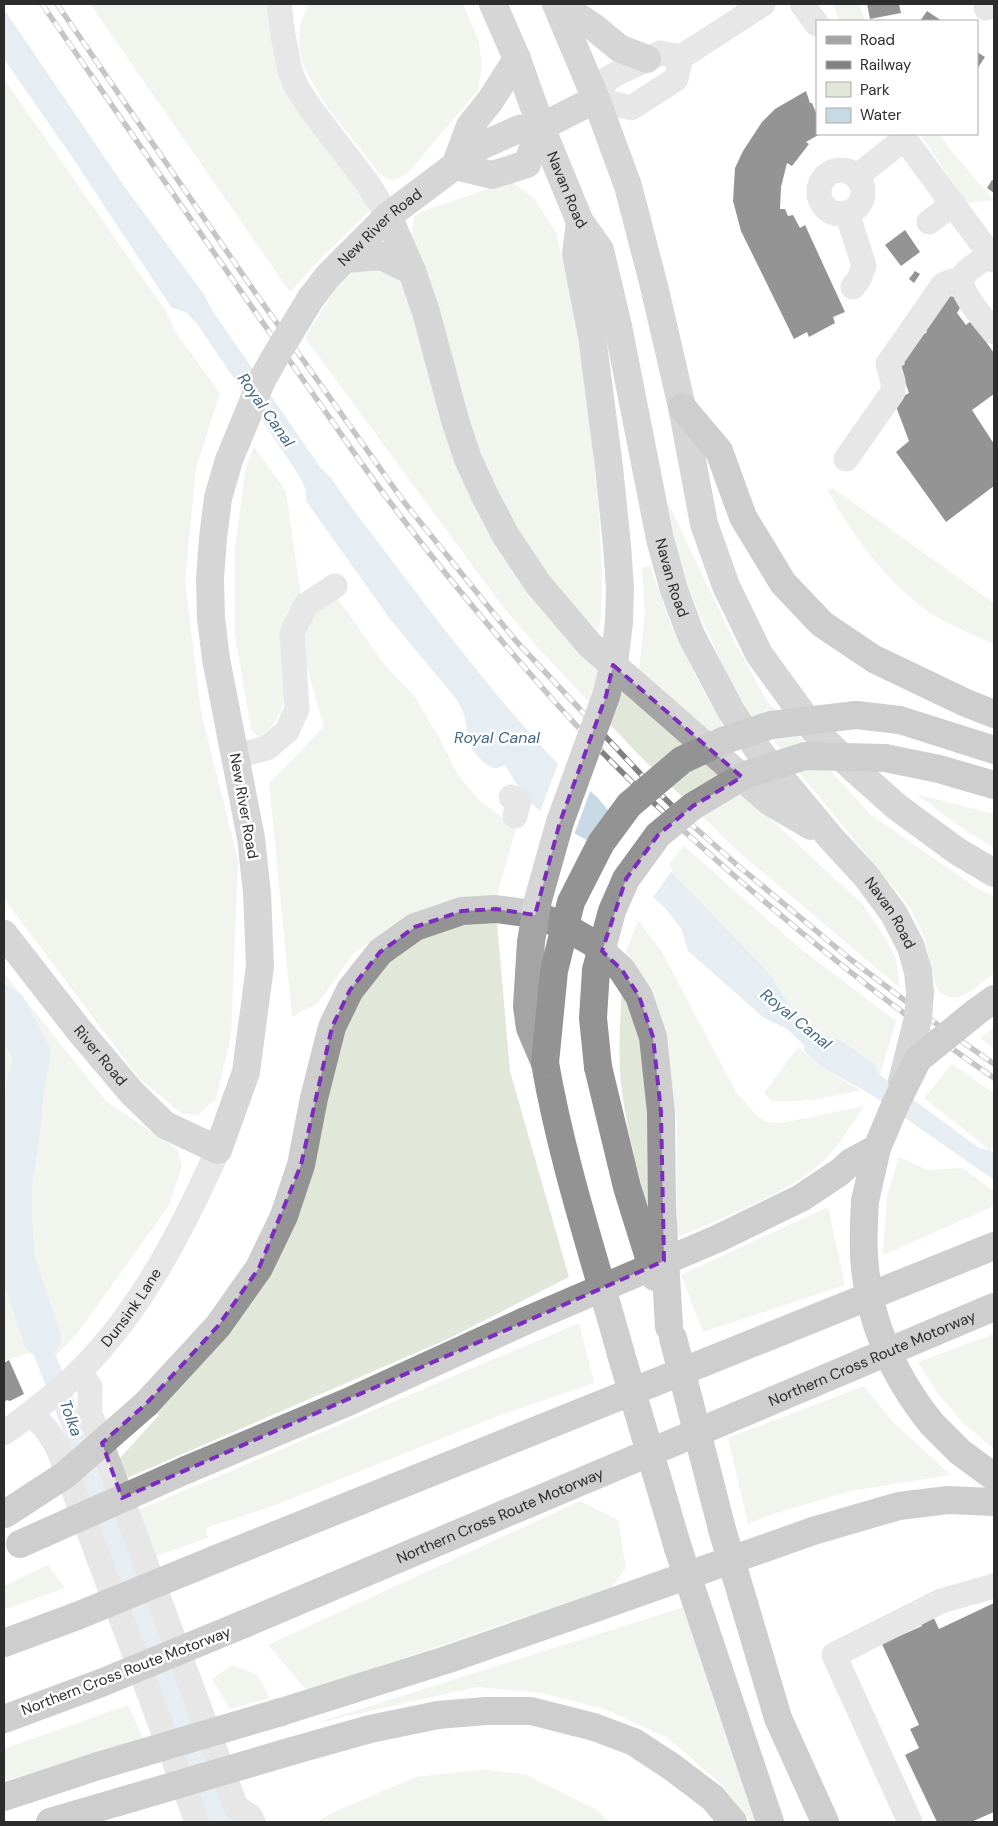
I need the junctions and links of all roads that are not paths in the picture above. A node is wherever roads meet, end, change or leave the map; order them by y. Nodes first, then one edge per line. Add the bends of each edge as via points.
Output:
1 (279, 4) edge
2 (492, 4) edge
3 (558, 4) edge
4 (762, 4) edge
5 (802, 4) edge
6 (816, 23) edge
7 (681, 57) junction
8 (647, 59) junction
9 (517, 60) junction
10 (596, 99) junction
11 (541, 127) junction
12 (902, 136) edge
13 (456, 166) junction
14 (856, 177) junction
15 (953, 204) junction
16 (847, 214) junction
17 (388, 216) junction
18 (580, 222) junction
19 (929, 222) dead end
20 (992, 257) edge
21 (345, 259) junction
22 (412, 271) junction
23 (961, 282) junction
24 (853, 287) dead end
25 (994, 332) edge
26 (682, 407) junction
27 (846, 459) dead end
28 (335, 586) dead end
29 (994, 714) edge
30 (994, 750) edge
31 (236, 756) junction
32 (994, 785) edge
33 (830, 837) junction
34 (994, 873) edge
35 (4, 934) edge
36 (985, 1006) edge
37 (545, 1062) junction
38 (896, 1103) junction
39 (880, 1141) junction
40 (218, 1150) junction
41 (994, 1246) edge
42 (994, 1307) edge
43 (671, 1332) junction
44 (76, 1375) junction
45 (34, 1411) junction
46 (4, 1433) edge
47 (994, 1476) edge
48 (994, 1502) edge
49 (4, 1514) edge
50 (12, 1548) edge
51 (994, 1586) edge
52 (4, 1643) edge
53 (4, 1719) edge
54 (4, 1796) edge
55 (50, 1822) edge
56 (197, 1822) edge
57 (254, 1822) edge
58 (733, 1822) edge
59 (770, 1822) edge
60 (825, 1822) edge
61 (910, 1822) edge

1 - 17 street via 290,71 297,88
2 - 9 main road, Navan Road
3 - 8 main road via 596,28 619,48
3 - 10 main road
4 - 7 street
5 - 6 street
7 - 8 street via 660,53
7 - 10 street via 676,79 631,108
8 - 10 street via 607,79
9 - 11 main road, Navan Road
9 - 13 main road via 470,126
10 - 11 main road
10 - 26 main road via 628,186
11 - 13 main road, New River Road via 519,128 481,146
11 - 13 main road via 527,164 492,175
11 - 18 main road, Navan Road
12 - 14 street
12 - 15 street
13 - 17 main road, New River Road
14 - 16 street via 861,183 862,198 859,205
14 - 16 street via 837,170 821,183 819,197 827,209
15 - 19 street
15 - 20 street
16 - 24 street via 864,266
17 - 21 main road, New River Road
17 - 22 main road
18 - 33 main road, Navan Road via 600,250 660,539 691,635 731,711 788,788
18 - 37 main road, bridge via 576,254 592,336 610,475 620,588 619,622 606,696 560,822 538,900 531,942 527,1006 530,1028
20 - 23 street via 963,276
21 - 22 main road via 381,256
21 - 31 main road, New River Road, bridge via 311,298 262,380 229,460 218,498 210,578 210,618
22 - 33 main road via 468,459 506,536 538,584 590,645 770,802
23 - 25 street via 965,293
23 - 27 street via 943,285 888,364 894,392
26 - 29 highway via 720,451 743,517 784,583 822,624 874,659
26 - 34 main road via 704,524 726,586 759,654 814,730 851,766 897,807 957,851
28 - 31 street via 306,605 292,633 297,708 287,730 267,748
30 - 37 highway, bridge via 900,720 856,714 771,725 725,740 682,760 629,804 601,843 570,902 554,971
31 - 40 main road, New River Road via 251,838 260,966 246,1072
32 - 43 highway, bridge via 885,758 805,756 745,775 693,806 658,835 626,878 612,910 599,962 593,1018 598,1067 627,1187
33 - 38 main road, Navan Road, bridge via 866,876 894,914 911,947 918,972 918,1018
35 - 40 main road, River Road via 132,1093 165,1125
36 - 38 highway, bridge via 918,1059
37 - 59 highway, bridge via 552,1103 678,1548
38 - 39 highway
39 - 47 highway, bridge via 864,1201 864,1256 876,1325 914,1402 960,1452
39 - 50 highway, bridge via 800,1198 719,1238
40 - 44 street, Dunsink Lane via 191,1210 148,1286 116,1331
41 - 52 highway, bridge
42 - 53 highway, Northern Cross Route Motorway, bridge via 244,1624
43 - 49 highway, bridge via 662,1216 661,1112 653,1037 639,996 622,970 593,943 562,925 533,914 496,909 462,911 415,927 380,952 350,990 332,1027 301,1165 284,1216 259,1268 218,1326 146,1404 65,1475
43 - 60 highway, bridge via 723,1533 778,1718
44 - 45 street, Dunsink Lane
44 - 57 street via 90,1387 90,1413 236,1807
45 - 46 street, Dunsink Lane
45 - 56 street via 57,1446
48 - 54 highway, bridge via 948,1500 899,1506 813,1531 449,1659
51 - 61 street via 940,1601 834,1655
55 - 58 highway, bridge via 370,1729 438,1714 531,1711 594,1727 634,1742 713,1798

